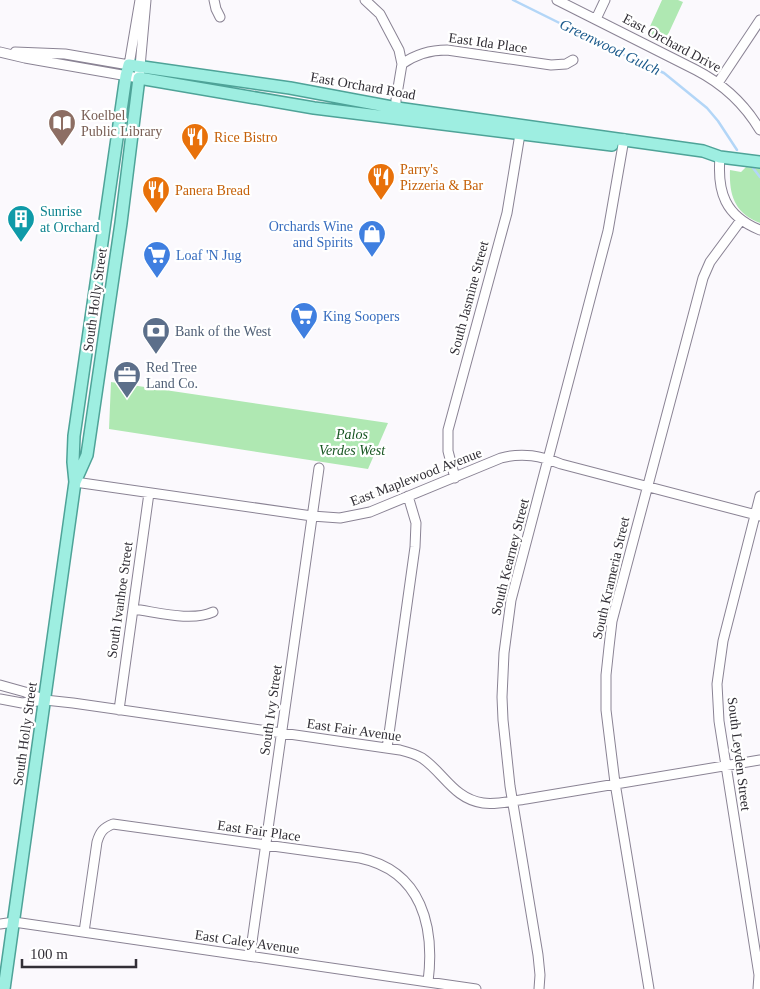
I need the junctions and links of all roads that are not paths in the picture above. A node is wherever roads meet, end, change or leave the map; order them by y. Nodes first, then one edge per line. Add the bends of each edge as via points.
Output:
1 (140, 0) edge
2 (146, 0) edge
3 (214, 0) edge
4 (365, 0) edge
5 (557, 0) edge
6 (605, 0) edge
7 (220, 17) dead end
8 (596, 20) junction
9 (760, 20) edge
10 (573, 60) dead end
11 (402, 64) junction
12 (133, 71) junction
13 (718, 83) junction
14 (396, 114) junction
15 (520, 130) junction
16 (760, 130) edge
17 (624, 143) junction
18 (720, 157) junction
19 (760, 162) edge
20 (741, 220) junction
21 (760, 230) edge
22 (548, 458) junction
23 (319, 468) dead end
24 (455, 478) junction
25 (75, 482) junction
26 (647, 486) junction
27 (149, 493) junction
28 (408, 496) junction
29 (760, 496) edge
30 (758, 515) edge
31 (312, 516) junction
32 (133, 609) junction
33 (213, 612) dead end
34 (0, 685) edge
35 (0, 699) edge
36 (45, 700) junction
37 (119, 710) junction
38 (281, 733) junction
39 (387, 748) junction
40 (760, 760) edge
41 (725, 766) junction
42 (614, 784) junction
43 (513, 801) junction
44 (266, 845) junction
45 (0, 916) edge
46 (14, 922) junction
47 (0, 924) edge
48 (84, 932) junction
49 (250, 956) junction
50 (428, 982) junction
51 (4, 989) edge
52 (476, 989) edge
53 (539, 989) edge
54 (649, 989) edge
55 (758, 989) edge

1 - 12 street, South Holly Street
2 - 12 street, South Holly Street
3 - 7 street
4 - 11 street via 386,22
5 - 8 street, East Orchard Drive
6 - 8 street
8 - 13 street, East Orchard Drive
9 - 13 street
10 - 11 street, East Ida Place via 550,65 437,50 426,51
11 - 14 street
12 - 12 street, East Orchard Road via 65,54 0,52 25,58
12 - 14 main road, East Orchard Road via 299,89
12 - 25 main road, South Holly Street via 74,436
12 - 25 main road, South Holly Street via 122,223 87,455
13 - 16 street, East Orchard Drive via 738,100
14 - 15 main road, East Orchard Road
15 - 17 main road, East Orchard Road
15 - 24 street, South Jasmine Street via 506,213 449,425 448,451
17 - 18 main road, East Orchard Road via 703,151
17 - 22 street, South Kearney Street via 608,231
18 - 19 main road, East Orchard Road
18 - 20 street via 720,189 729,207
20 - 21 street
20 - 26 street, South Krameria Street via 705,272
22 - 24 street, East Maplewood Avenue via 524,454 509,456
22 - 26 street, East Maplewood Avenue via 560,464
22 - 43 street, South Kearney Street via 511,600 504,653 503,720
23 - 31 street, South Ivy Street
24 - 28 street, East Maplewood Avenue
25 - 27 street, East Maplewood Avenue
25 - 36 main road, South Holly Street
26 - 30 street, East Maplewood Avenue
26 - 42 street, South Krameria Street via 615,610 609,647 606,710
27 - 31 street, East Maplewood Avenue
27 - 32 street, South Ivanhoe Street
28 - 31 street, East Maplewood Avenue via 351,517
28 - 39 street via 416,523 415,547
29 - 30 street, South Leyden Street
30 - 41 street, South Leyden Street via 723,641 719,668 718,704
31 - 38 street, South Ivy Street
32 - 33 street via 194,617
32 - 37 street, South Ivanhoe Street
34 - 36 street, East Fair Avenue
35 - 36 street, East Fair Avenue via 22,703
36 - 37 street, East Fair Avenue
36 - 46 main road, South Holly Street
37 - 38 street, East Fair Avenue
38 - 39 street, East Fair Avenue
38 - 44 street, South Ivy Street
39 - 43 street, East Fair Avenue via 409,752 423,759 455,791 468,799 491,803
40 - 41 street, East Fair Avenue
41 - 42 street, East Fair Avenue
41 - 55 street, South Leyden Street via 759,975
42 - 43 street, East Fair Avenue
42 - 54 street, South Krameria Street
43 - 53 street, South Kearney Street via 539,961
44 - 48 street, East Fair Place via 113,824 104,828 97,842
44 - 49 street, South Ivy Street
44 - 50 street, East Fair Place via 372,861 399,874 417,895 425,917 430,954
45 - 46 street, East Caley Avenue
46 - 47 street, East Caley Avenue
46 - 48 street, East Caley Avenue
46 - 51 main road, South Holly Street
48 - 49 street, East Caley Avenue
49 - 50 street, East Caley Avenue
50 - 52 street, East Caley Avenue

